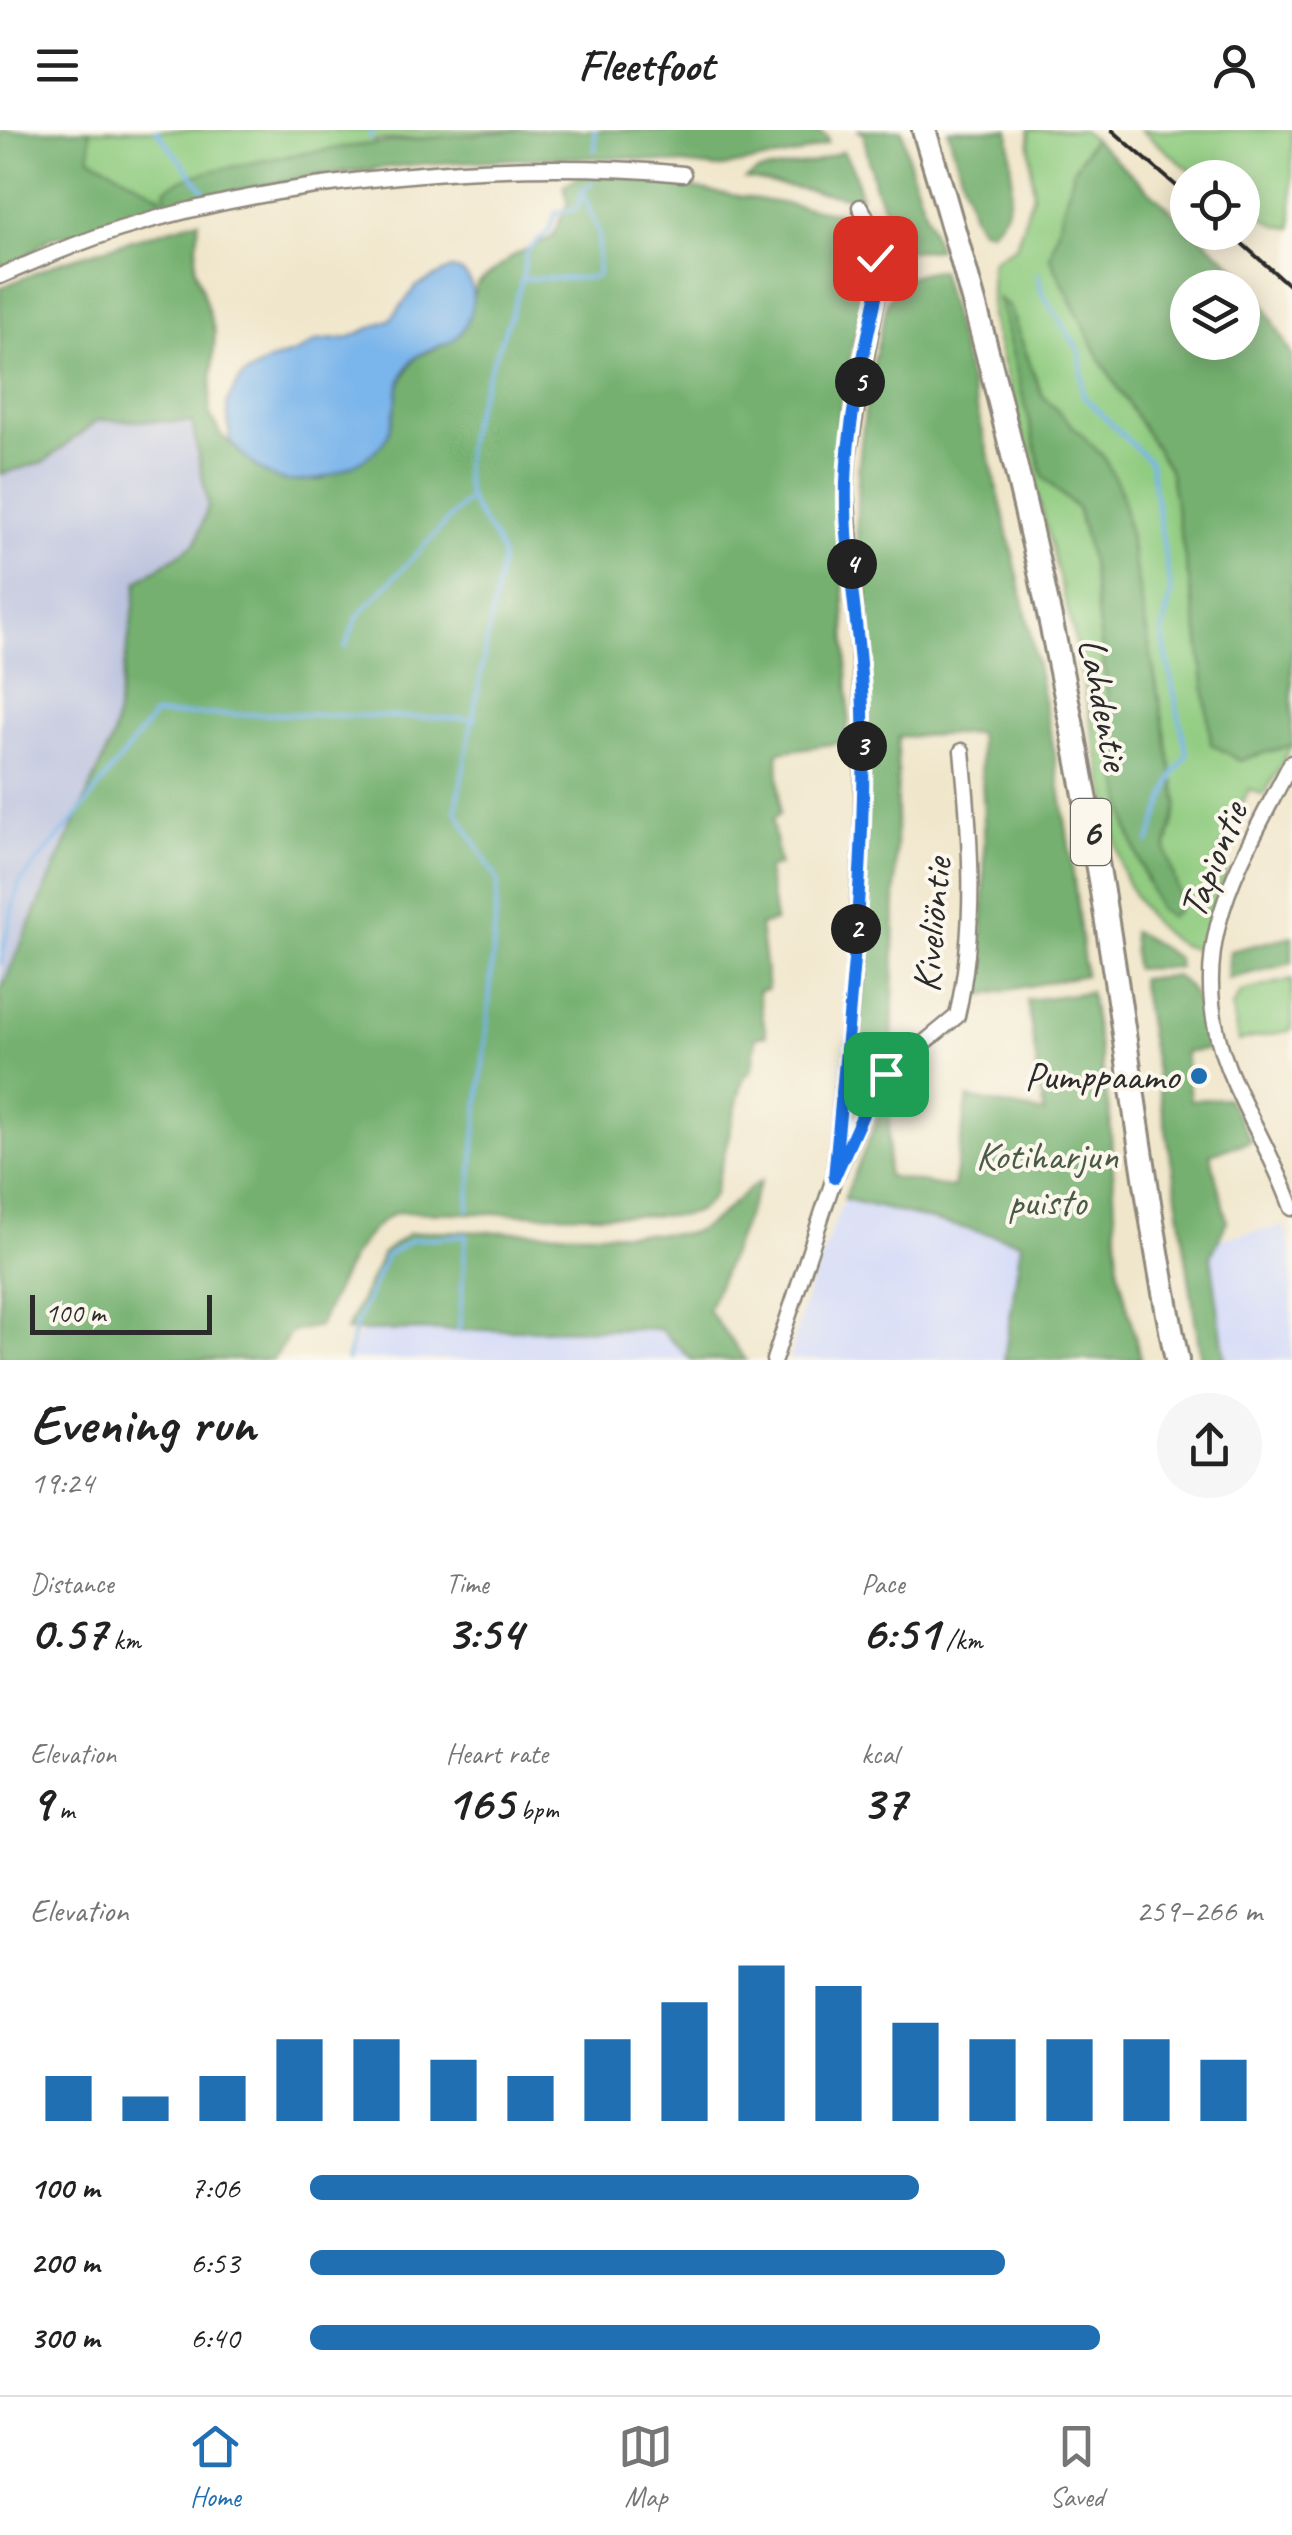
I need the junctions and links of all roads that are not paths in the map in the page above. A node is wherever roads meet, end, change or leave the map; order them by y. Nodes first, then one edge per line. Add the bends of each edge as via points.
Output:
1 (924, 130) edge
2 (683, 174) dead end
3 (860, 206) dead end
4 (0, 276) edge
5 (962, 751) dead end
6 (1291, 763) edge
7 (834, 1178) junction
8 (1292, 1208) edge
9 (774, 1360) edge
10 (1177, 1360) edge

1 - 10 highway, Lahdentie / 6 via 1028,514 1099,874
2 - 4 street via 466,171 297,190 183,211
3 - 7 street via 881,274 846,488 863,710 862,836
5 - 7 street, Kiveliöntie via 973,868 957,1016 886,1074
6 - 8 street, Tapiontie via 1234,874 1216,925 1210,997 1226,1066
7 - 9 street

